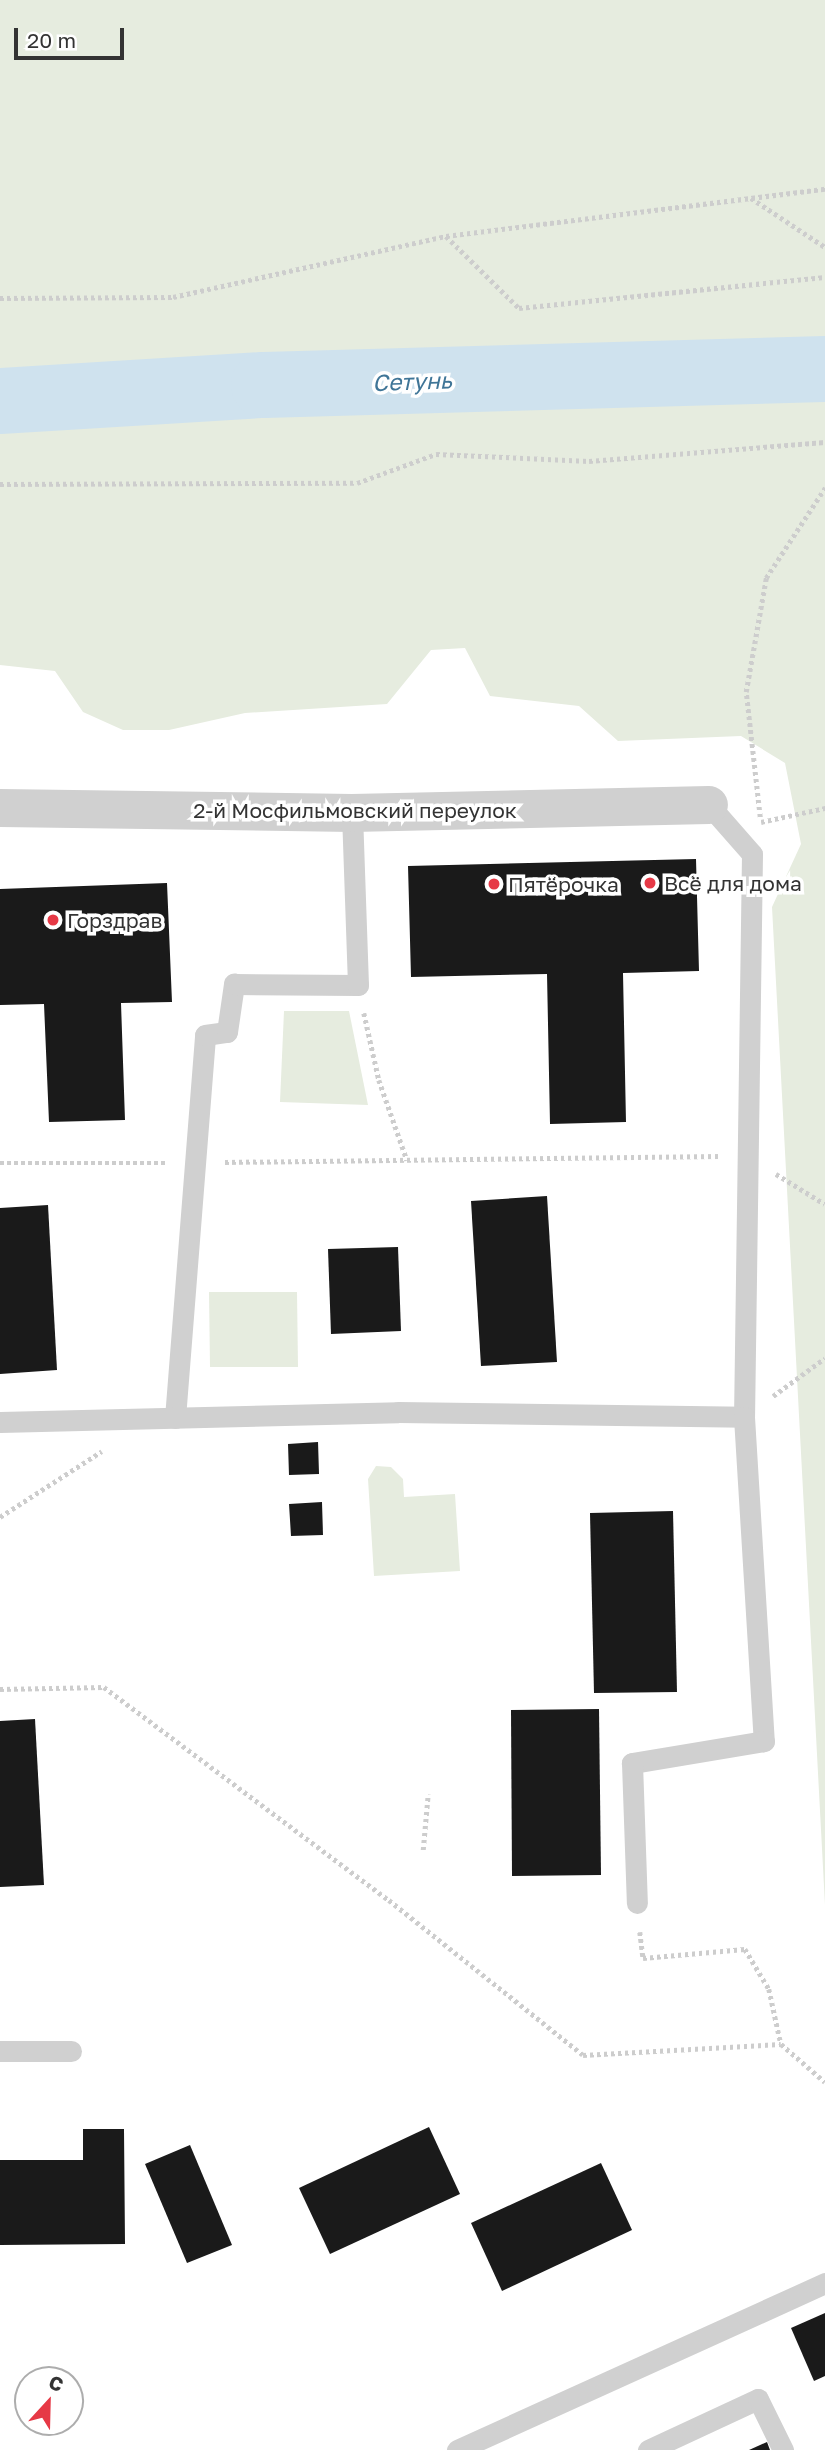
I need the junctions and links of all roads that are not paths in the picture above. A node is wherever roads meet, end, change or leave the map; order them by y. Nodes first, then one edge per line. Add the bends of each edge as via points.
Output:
1 (709, 805) joint
2 (0, 808) edge
3 (352, 813) junction
4 (175, 1418) junction
5 (744, 1418) junction
6 (0, 1422) edge
7 (637, 1903) road end
8 (0, 2051) edge
9 (71, 2051) dead end
10 (825, 2283) edge
11 (457, 2450) edge
12 (648, 2450) edge
13 (783, 2450) edge

1 - 3 street, 2-й Мосфильмовский переулок
1 - 5 lane via 752,854
2 - 3 street, 2-й Мосфильмовский переулок
3 - 4 lane via 358,985 234,984 228,1032 205,1035
4 - 5 lane via 398,1412
4 - 6 lane
5 - 7 lane via 764,1741 632,1763
8 - 9 lane
10 - 11 lane
12 - 13 lane via 758,2399

